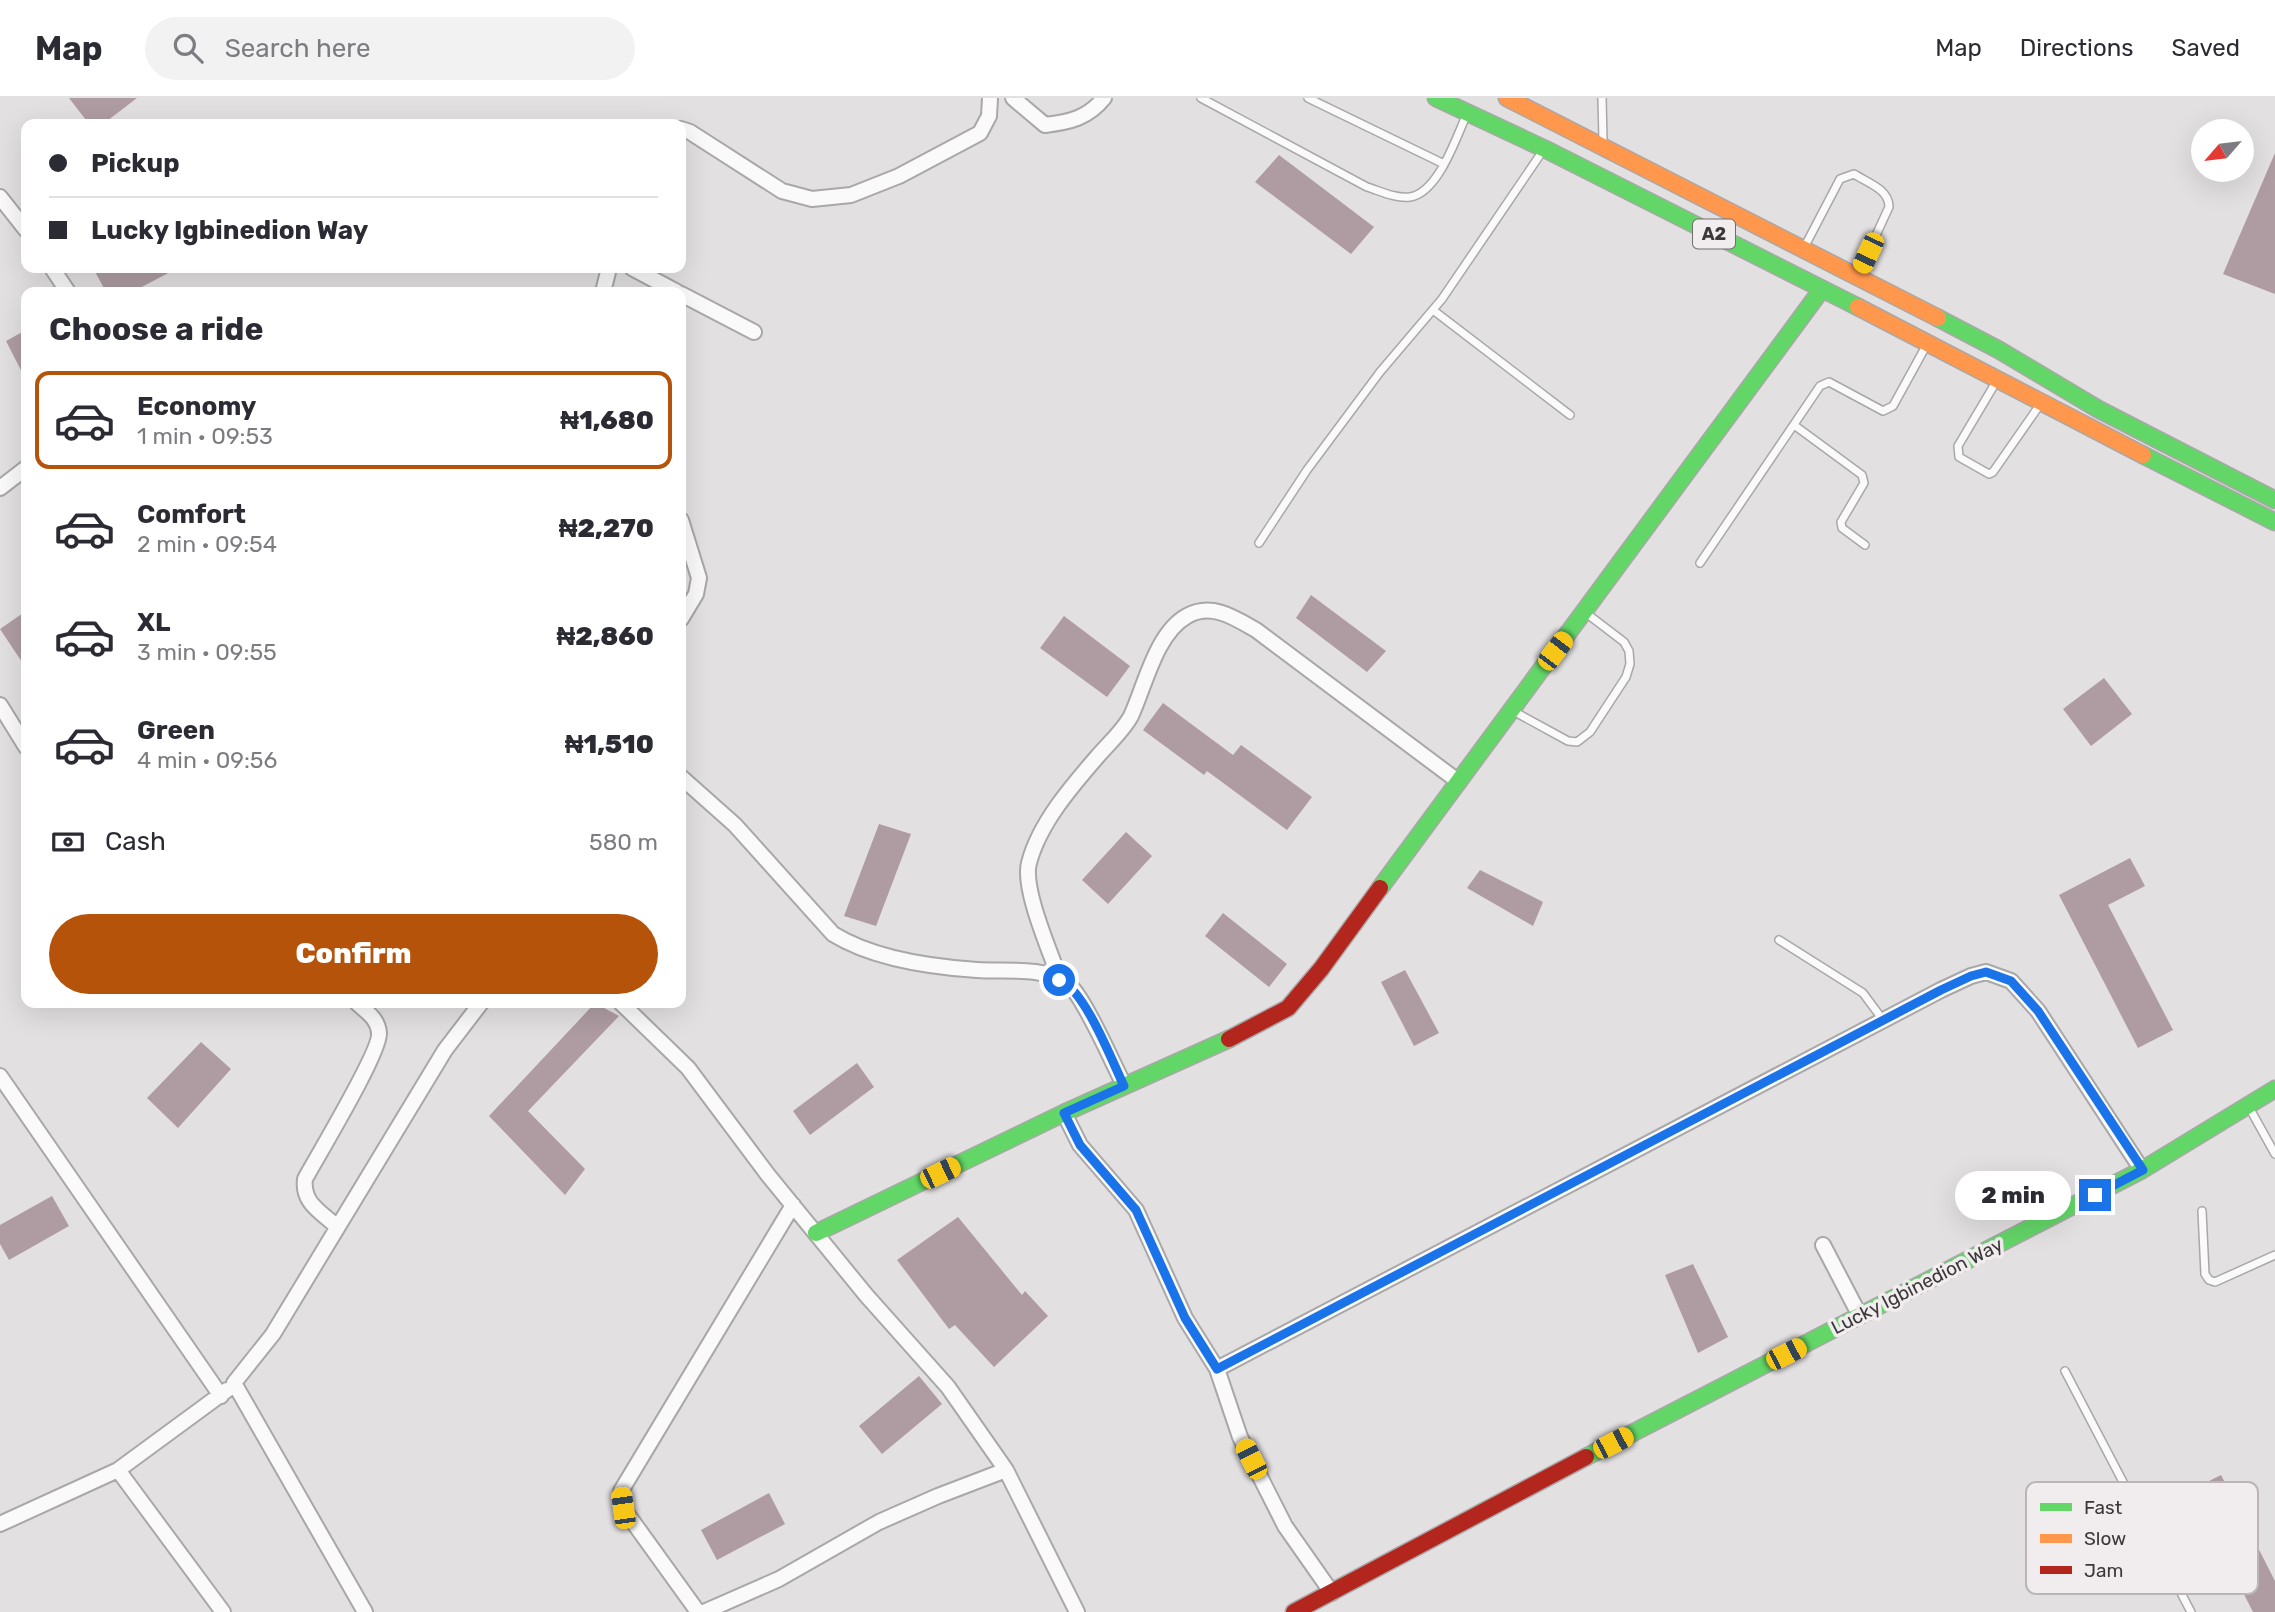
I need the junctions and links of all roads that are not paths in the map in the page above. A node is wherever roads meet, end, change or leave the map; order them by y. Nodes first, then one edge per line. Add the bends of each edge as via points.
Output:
1 (990, 98) edge
2 (1013, 98) edge
3 (1104, 98) edge
4 (1201, 98) edge
5 (1308, 98) edge
6 (1436, 98) edge
7 (1507, 98) edge
8 (1602, 98) edge
9 (1468, 112) junction
10 (686, 131) edge
11 (1603, 145) junction
12 (1545, 149) junction
13 (1444, 164) junction
14 (0, 197) edge
15 (21, 224) edge
16 (1804, 248) junction
17 (641, 273) edge
18 (1857, 276) junction
19 (668, 287) edge
20 (1822, 289) junction
21 (686, 297) edge
22 (1433, 310) junction
23 (754, 332) dead end
24 (1928, 342) junction
25 (1999, 350) junction
26 (1994, 376) junction
27 (2041, 402) junction
28 (1570, 415) dead end
29 (1794, 425) junction
30 (21, 472) edge
31 (2254, 487) junction
32 (0, 488) edge
33 (2275, 493) edge
34 (2275, 500) edge
35 (2275, 522) edge
36 (1259, 543) dead end
37 (1865, 545) dead end
38 (686, 552) edge
39 (1700, 563) dead end
40 (686, 610) edge
41 (1584, 612) junction
42 (0, 705) edge
43 (1511, 710) junction
44 (21, 739) edge
45 (686, 782) edge
46 (1459, 782) junction
47 (1779, 940) dead end
48 (1059, 980) junction
49 (363, 1008) edge
50 (477, 1008) edge
51 (626, 1008) edge
52 (1884, 1021) junction
53 (0, 1076) edge
54 (1124, 1086) junction
55 (2275, 1089) edge
56 (2248, 1105) junction
57 (1064, 1113) junction
58 (2275, 1154) edge
59 (2143, 1170) junction
60 (793, 1205) junction
61 (2202, 1211) dead end
62 (336, 1226) junction
63 (817, 1233) junction
64 (1822, 1245) dead end
65 (2275, 1255) edge
66 (1860, 1316) junction
67 (1217, 1369) junction
68 (2065, 1371) dead end
69 (234, 1383) junction
70 (220, 1396) junction
71 (118, 1470) junction
72 (1006, 1470) junction
73 (2123, 1482) edge
74 (0, 1524) edge
75 (1332, 1593) junction
76 (2182, 1594) edge
77 (223, 1612) edge
78 (365, 1612) edge
79 (698, 1612) edge
80 (704, 1612) edge
81 (1077, 1612) edge
82 (1294, 1612) edge
83 (2191, 1612) edge

1 - 10 street via 989,116 980,133 899,176 850,195 812,199 782,191
2 - 3 street via 1045,125 1074,121 1095,110
4 - 13 lane via 1387,194 1411,197 1427,189
5 - 13 lane
6 - 9 main road, A2
7 - 11 main road, A2
8 - 11 lane
9 - 12 main road, A2
9 - 13 lane
11 - 16 main road, A2
12 - 20 main road, A2
12 - 22 lane
14 - 15 street
16 - 18 main road, A2
16 - 18 lane via 1840,179 1854,174 1885,193 1889,201
17 - 19 street
18 - 25 main road, A2
20 - 24 main road, A2
20 - 41 main road
21 - 23 street
22 - 28 lane
22 - 36 lane via 1380,372
24 - 26 main road, A2
24 - 29 lane via 1888,410 1824,382
25 - 26 main road
25 - 31 main road, A2 via 2098,410
26 - 27 main road, A2
26 - 27 lane via 1958,446 1959,457 1989,474
27 - 35 main road, A2
29 - 37 lane via 1863,475 1864,484 1841,522 1842,528
29 - 39 lane
30 - 32 street
31 - 33 main road
31 - 34 main road
38 - 40 street via 699,578
41 - 43 main road
41 - 43 lane via 1625,642 1630,664 1590,732 1568,741
42 - 44 street
43 - 46 main road
45 - 48 street via 734,825 833,934 853,947 974,970 1034,972
46 - 48 street via 1233,616 1215,611 1186,616 1171,630 1142,682 1130,718 1056,809 1028,865 1028,885
46 - 54 main road via 1288,1008
47 - 52 lane via 1863,993
48 - 54 street via 1067,983 1082,1003
49 - 62 street via 376,1020 380,1035 370,1063 305,1179 309,1201
50 - 62 street via 445,1050
51 - 60 street via 688,1068
52 - 59 street via 1971,976 1986,972 2011,981 2038,1011
52 - 67 street
53 - 70 street
54 - 57 main road
55 - 56 main road, Lucky Igbinedion Way
56 - 58 lane
56 - 59 main road, Lucky Igbinedion Way
57 - 63 main road
57 - 67 street via 1080,1145 1136,1210 1185,1318
59 - 66 main road, Lucky Igbinedion Way
60 - 63 street
60 - 79 street via 621,1491 623,1508
61 - 65 lane via 2209,1280 2215,1282
62 - 69 street via 272,1334
63 - 72 street via 948,1387
64 - 66 street
66 - 75 main road, Lucky Igbinedion Way via 1465,1519
67 - 75 street via 1240,1437 1285,1525
68 - 73 lane
69 - 70 street
69 - 78 street
70 - 71 street
71 - 74 street
71 - 77 street
72 - 80 street via 880,1522 779,1579
72 - 81 street
75 - 82 main road, Lucky Igbinedion Way
76 - 83 lane

